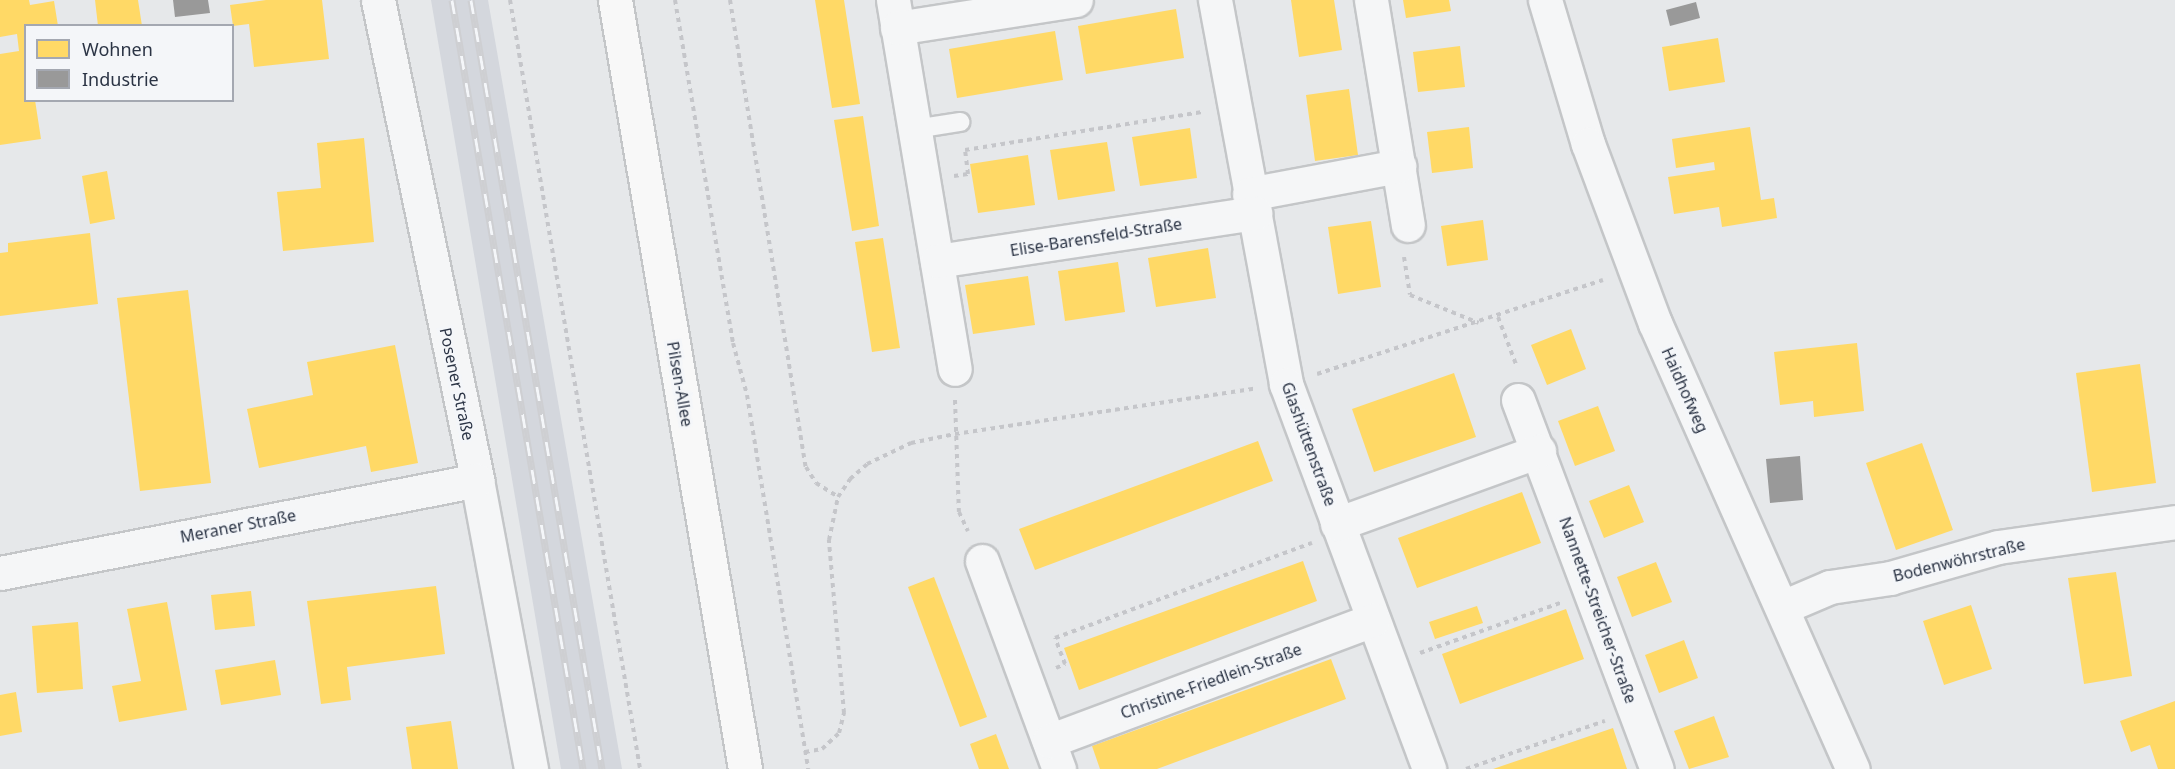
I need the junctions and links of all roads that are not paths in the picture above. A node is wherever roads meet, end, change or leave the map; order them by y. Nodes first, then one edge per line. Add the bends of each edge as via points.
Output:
1 (378, 0) edge
2 (615, 0) edge
3 (1076, 0) edge
4 (1215, 0) edge
5 (1371, 0) edge
6 (1545, 0) edge
7 (895, 14) edge
8 (960, 122) dead end
9 (915, 129) junction
10 (1399, 166) junction
11 (1252, 203) junction
12 (1408, 225) road end
13 (937, 261) junction
14 (954, 369) road end
15 (1518, 400) road end
16 (1539, 451) junction
17 (477, 480) junction
18 (2175, 522) edge
19 (1339, 528) junction
20 (982, 561) road end
21 (0, 573) edge
22 (1783, 607) junction
23 (1373, 620) junction
24 (1054, 755) edge
25 (531, 769) edge
26 (745, 769) edge
27 (1429, 769) edge
28 (1656, 769) edge
29 (1853, 769) edge

1 - 17 street, Posener Straße
2 - 26 main road, Pilsen-Allee
3 - 7 street
4 - 11 street, Glashüttenstraße
5 - 10 street
6 - 22 street, Haidhofweg via 1588,144 1654,323
7 - 9 street
8 - 9 lane
9 - 13 street
10 - 11 street, Elise-Barensfeld-Straße
10 - 12 street
11 - 13 street, Elise-Barensfeld-Straße
11 - 19 street, Glashüttenstraße via 1286,384
13 - 14 street
15 - 16 street, Nannette-Streicher-Straße
16 - 19 street
16 - 28 street, Nannette-Streicher-Straße
17 - 21 street, Meraner Straße
17 - 25 street, Posener Straße
18 - 22 street, Bodenwöhrstraße via 1998,547 1890,578 1830,587
19 - 23 street, Glashüttenstraße
20 - 24 street, Christine-Friedlein-Straße
22 - 29 street, Haidhofweg
23 - 24 street, Christine-Friedlein-Straße
23 - 27 street, Glashüttenstraße

